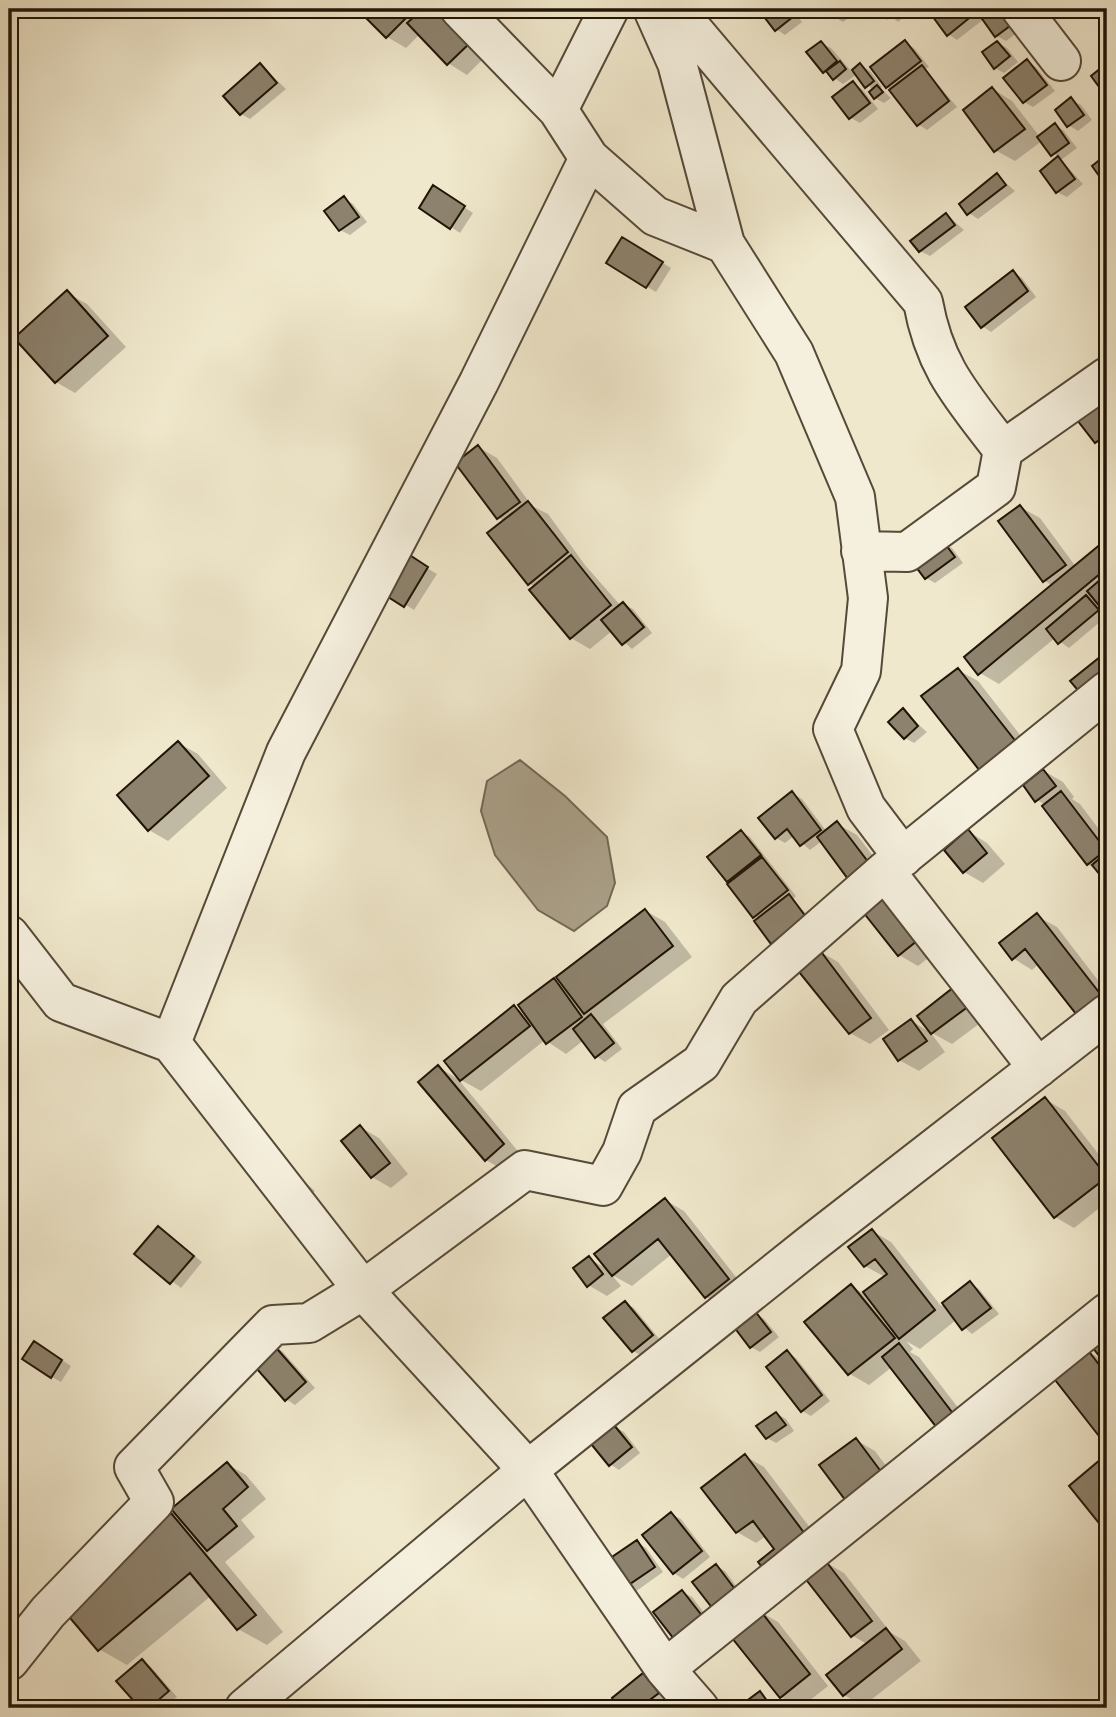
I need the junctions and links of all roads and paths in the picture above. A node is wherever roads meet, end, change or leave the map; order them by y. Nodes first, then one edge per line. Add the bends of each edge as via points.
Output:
1 (460, 9) edge
2 (609, 9) edge
3 (653, 9) edge
4 (675, 9) edge
5 (1021, 9) edge
6 (1061, 61) dead end
7 (558, 110) junction
8 (589, 158) junction
9 (725, 244) junction
10 (1107, 377) edge
11 (1003, 450) junction
12 (862, 551) junction
13 (1107, 691) edge
14 (894, 864) junction
15 (9, 935) edge
16 (1107, 1014) edge
17 (171, 1043) junction
18 (1038, 1068) junction
19 (363, 1290) junction
20 (1107, 1313) edge
21 (528, 1471) junction
22 (9, 1661) edge
23 (665, 1669) junction
24 (245, 1708) edge
25 (699, 1708) edge

1 - 7 street
2 - 7 street
3 - 9 street via 677,63
4 - 11 street via 923,302 928,331 944,372
5 - 6 street
7 - 8 street
8 - 9 street via 655,216
8 - 17 street via 479,383 286,752
9 - 12 street via 794,353 855,497
10 - 11 street
11 - 12 street via 996,487 907,552
12 - 14 street via 867,598 861,671 834,729
13 - 14 street
14 - 18 street
14 - 19 street via 739,999 701,1063 637,1108 622,1152 603,1186 525,1170
15 - 17 street via 61,1002
16 - 18 street
17 - 19 street
18 - 21 street
19 - 21 street
19 - 22 street via 309,1323 273,1325 134,1468 154,1502 48,1612
20 - 23 street
21 - 23 street
21 - 24 street
23 - 25 street

